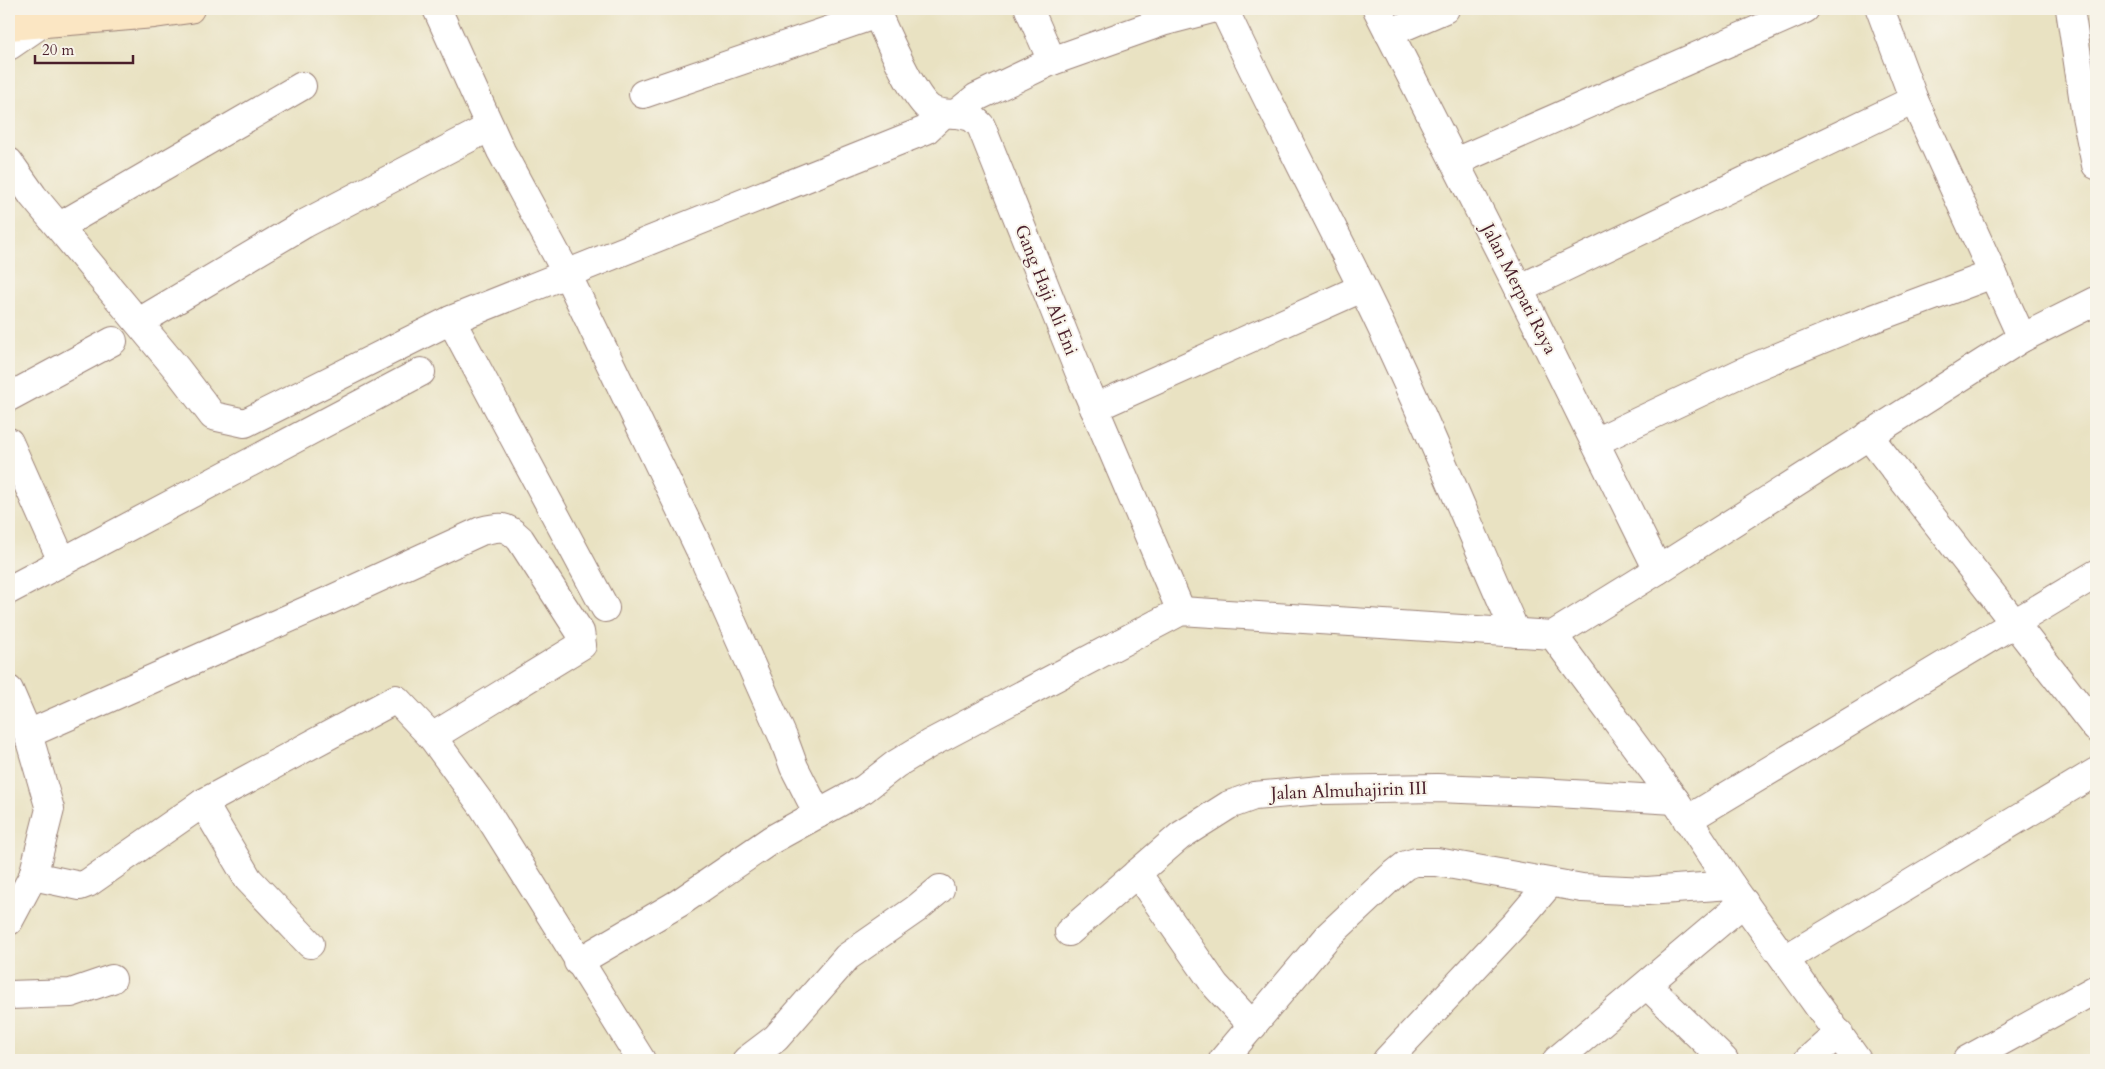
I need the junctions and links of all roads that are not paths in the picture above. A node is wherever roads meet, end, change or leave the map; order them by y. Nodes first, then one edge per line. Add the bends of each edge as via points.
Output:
1 (190, 9) edge
2 (437, 9) edge
3 (1029, 9) edge
4 (1212, 9) edge
5 (1224, 9) edge
6 (1376, 9) edge
7 (1445, 9) edge
8 (1805, 9) edge
9 (1880, 9) edge
10 (2070, 9) edge
11 (876, 11) edge
12 (40, 24) junction
13 (9, 26) edge
14 (1389, 33) junction
15 (9, 46) edge
16 (1052, 61) junction
17 (302, 86) dead end
18 (643, 94) dead end
19 (1914, 100) junction
20 (950, 114) junction
21 (490, 127) junction
22 (9, 162) edge
23 (1455, 162) junction
24 (2096, 165) edge
25 (60, 226) junction
26 (567, 274) junction
27 (1993, 274) junction
28 (1362, 288) junction
29 (1519, 289) junction
30 (2096, 301) edge
31 (451, 320) junction
32 (139, 322) junction
33 (2022, 338) junction
34 (113, 341) dead end
35 (421, 372) dead end
36 (9, 397) edge
37 (1094, 408) junction
38 (1868, 435) junction
39 (9, 442) edge
40 (1595, 442) junction
41 (62, 562) junction
42 (1658, 570) junction
43 (2096, 574) edge
44 (9, 590) edge
45 (605, 608) dead end
46 (1180, 611) junction
47 (2014, 623) junction
48 (1516, 633) junction
49 (1553, 635) junction
50 (9, 690) edge
51 (2096, 728) edge
52 (28, 734) junction
53 (432, 737) junction
54 (2096, 772) edge
55 (203, 803) junction
56 (1681, 810) junction
57 (818, 814) junction
58 (1137, 873) junction
59 (33, 876) junction
60 (1550, 883) junction
61 (940, 889) dead end
62 (1737, 894) junction
63 (9, 921) edge
64 (1069, 932) dead end
65 (310, 944) dead end
66 (1785, 959) junction
67 (578, 962) junction
68 (112, 980) dead end
69 (1647, 985) junction
70 (2096, 989) edge
71 (9, 995) edge
72 (1253, 1026) junction
73 (1839, 1033) junction
74 (641, 1060) edge
75 (747, 1060) edge
76 (1223, 1060) edge
77 (1387, 1060) edge
78 (1556, 1060) edge
79 (1724, 1060) edge
80 (1808, 1060) edge
81 (1857, 1060) edge
82 (1968, 1060) edge

1 - 12 main road
2 - 21 street
3 - 16 street
4 - 16 street via 1162,22
5 - 28 street
6 - 14 street, Jalan Merpati Raya
7 - 14 street
8 - 23 street
9 - 19 street
10 - 24 street
11 - 18 street
11 - 20 street, Gang Haji Ali Eni via 918,95 929,108
12 - 13 main road
12 - 15 street
14 - 23 street, Jalan Merpati Raya
16 - 20 street via 977,97
17 - 25 street
19 - 27 street
19 - 29 street
20 - 26 street via 926,130
20 - 37 street, Gang Haji Ali Eni via 971,117 982,126
21 - 26 street
21 - 32 street via 304,224
22 - 25 street
23 - 29 street, Jalan Merpati Raya
25 - 32 street
26 - 31 street
26 - 57 street via 700,550 794,767
27 - 33 street
27 - 40 street via 1747,370
28 - 37 street
28 - 48 street
29 - 40 street, Jalan Merpati Raya
30 - 33 street
31 - 32 street via 245,423 213,416
31 - 45 street
33 - 38 street
34 - 36 street
35 - 41 street
37 - 46 street, Gang Haji Ali Eni
38 - 42 street
38 - 47 street
39 - 41 street
40 - 42 street, Jalan Merpati Raya
41 - 44 street
42 - 49 street
43 - 47 street
46 - 48 street
46 - 57 street via 930,744 896,764 864,789
47 - 51 street
47 - 56 street
48 - 49 street
49 - 56 street
50 - 52 street
52 - 53 street via 481,531 498,526 510,530 520,539 580,632 582,645
52 - 59 street via 50,809
53 - 55 street via 396,699
53 - 67 street via 484,808
54 - 66 street
55 - 59 street via 88,883 80,886
55 - 65 street via 248,879
56 - 58 street, Jalan Almuhajirin III via 1538,792 1359,788 1271,793 1229,805 1180,836
56 - 62 street
57 - 67 street via 771,840 679,903
58 - 64 street, Jalan Almuhajirin III
58 - 72 street via 1215,985
59 - 63 street
60 - 62 street via 1582,888
60 - 72 street via 1437,862 1406,865 1328,937
60 - 77 street
61 - 75 street via 847,957 776,1038
62 - 66 street
62 - 69 street
66 - 73 street
67 - 74 street
68 - 71 street via 71,993
69 - 78 street
69 - 79 street
70 - 82 street
72 - 76 street
73 - 80 street
73 - 81 street

